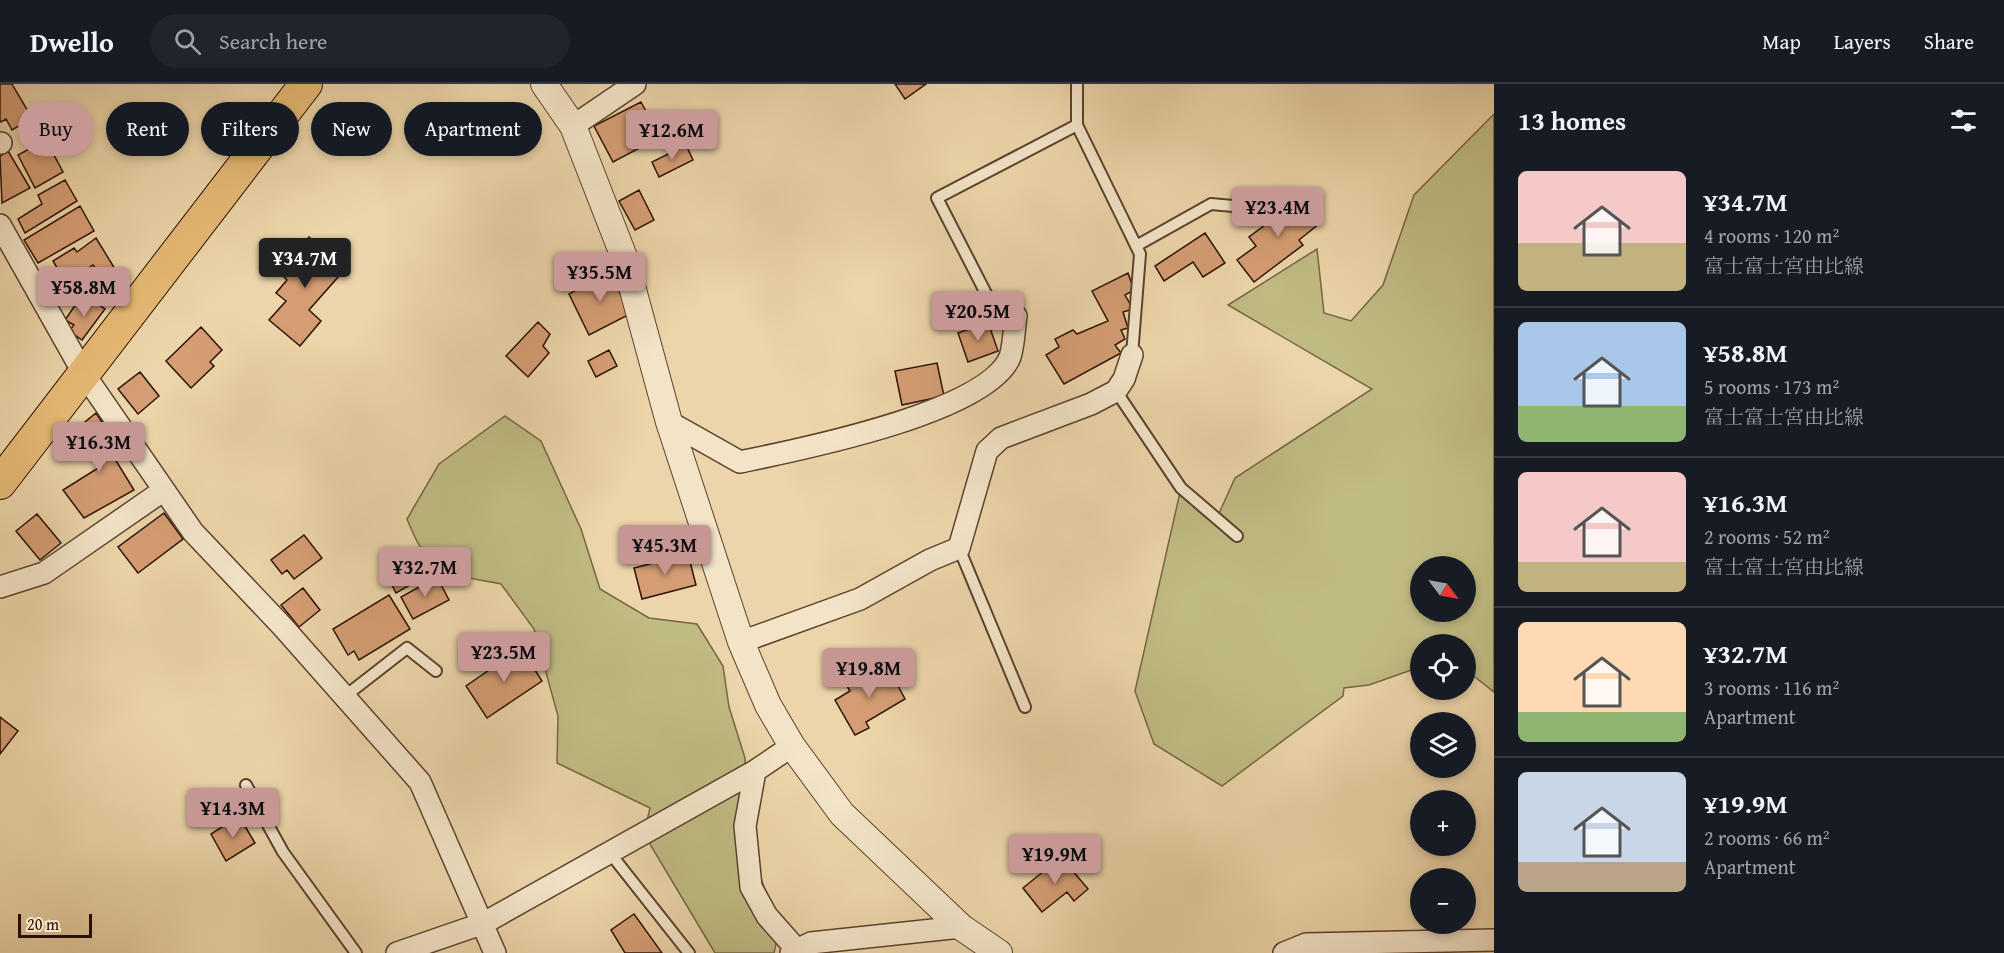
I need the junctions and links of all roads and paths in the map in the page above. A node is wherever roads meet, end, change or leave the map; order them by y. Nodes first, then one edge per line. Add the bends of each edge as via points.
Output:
1 (306, 84) edge
2 (544, 84) edge
3 (634, 84) edge
4 (1077, 84) edge
5 (1077, 125) junction
6 (573, 126) junction
7 (1233, 206) dead end
8 (0, 225) edge
9 (1136, 246) junction
10 (1016, 316) joint
11 (1132, 355) joint
12 (84, 374) junction
13 (1116, 391) junction
14 (669, 422) junction
15 (0, 483) edge
16 (164, 490) junction
17 (1237, 536) dead end
18 (958, 548) junction
19 (0, 587) edge
20 (741, 642) junction
21 (436, 671) dead end
22 (344, 697) junction
23 (1025, 707) dead end
24 (792, 746) junction
25 (755, 771) junction
26 (246, 785) dead end
27 (610, 854) junction
28 (484, 923) junction
29 (961, 927) junction
30 (1494, 940) edge
31 (794, 952) edge
32 (357, 953) edge
33 (397, 953) edge
34 (495, 953) edge
35 (689, 953) edge
36 (999, 953) edge
37 (1284, 953) edge

1 - 12 main road
2 - 6 street
3 - 6 street
4 - 5 lane
5 - 9 lane
5 - 10 lane via 937,198 996,314
6 - 14 street via 624,257
7 - 9 lane via 1211,204
8 - 12 street
9 - 11 lane via 1140,254
10 - 14 street via 1010,358 988,382 957,401 853,438 740,462
11 - 13 street
12 - 15 main road
12 - 16 street
13 - 17 lane via 1181,488
13 - 18 street via 1001,438 987,452
14 - 20 street
16 - 19 street via 44,573
16 - 22 street via 193,532
18 - 20 street via 860,599
18 - 23 lane
20 - 24 street via 768,705
21 - 22 lane via 406,648
22 - 28 street via 420,782
24 - 25 street
24 - 29 street via 842,814
25 - 27 street
25 - 31 street via 745,826 751,887
26 - 32 lane via 283,852
27 - 28 street
27 - 35 lane
28 - 33 street
28 - 34 street
29 - 31 street via 811,943
29 - 36 street
30 - 37 street via 1306,944

